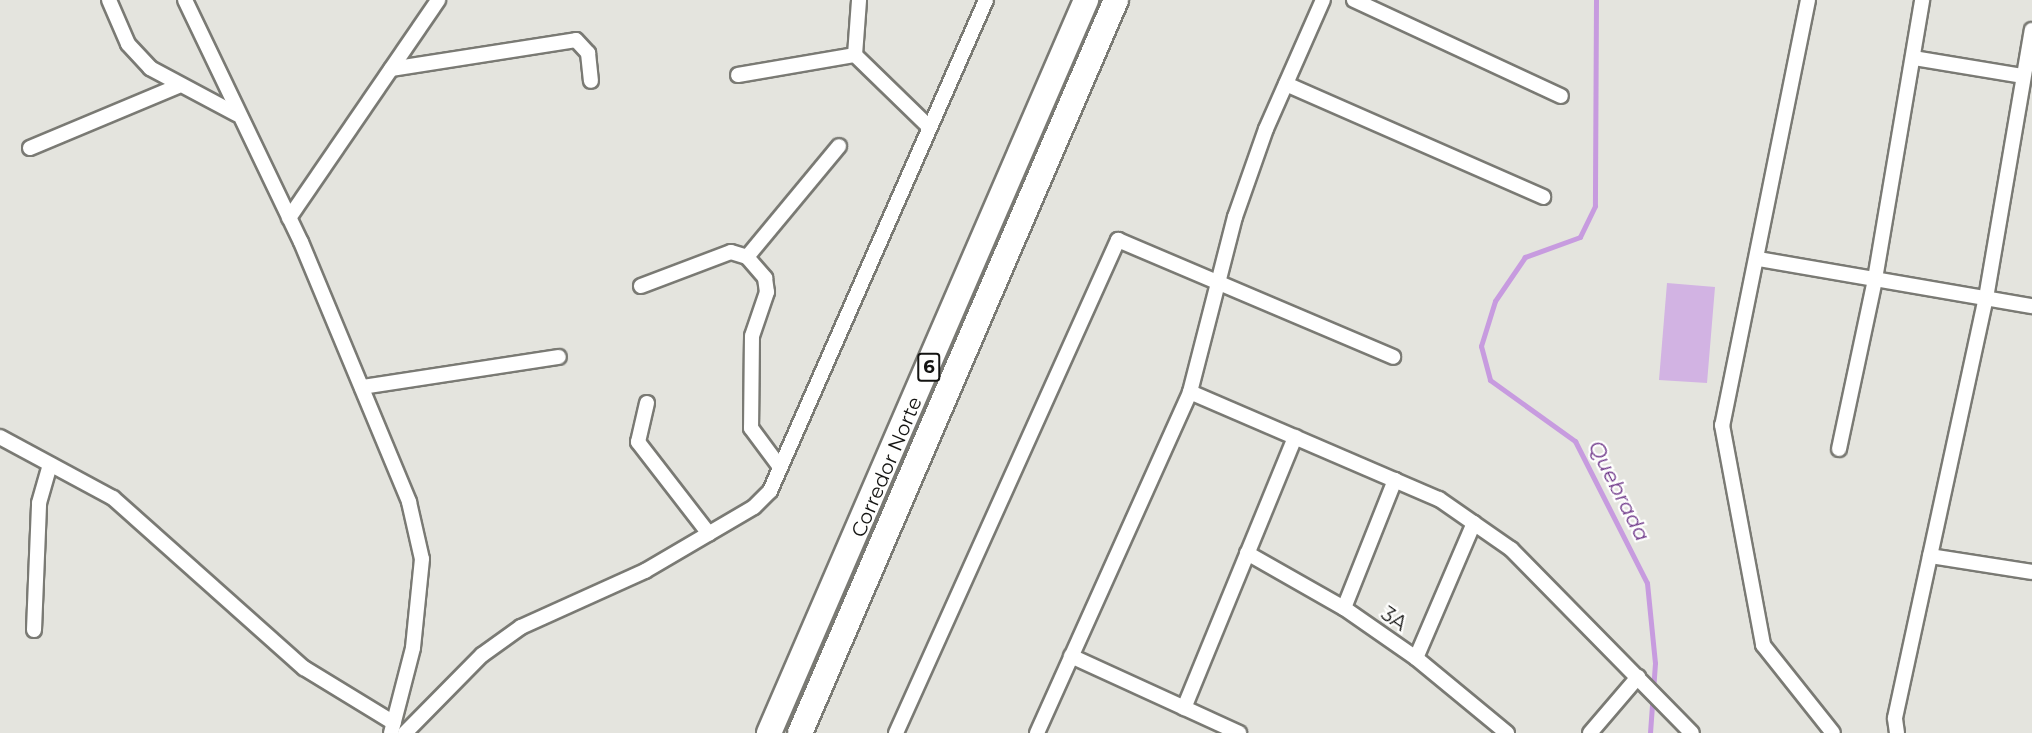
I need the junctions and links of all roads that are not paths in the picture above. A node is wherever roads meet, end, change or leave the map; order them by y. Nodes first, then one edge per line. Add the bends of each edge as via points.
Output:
1 (109, 0) edge
2 (185, 0) edge
3 (438, 0) edge
4 (859, 0) edge
5 (986, 0) edge
6 (1086, 0) edge
7 (1116, 0) edge
8 (1323, 0) edge
9 (1354, 0) edge
10 (1808, 0) edge
11 (1922, 0) edge
12 (2032, 30) edge
13 (855, 55) junction
14 (1914, 58) junction
15 (391, 69) junction
16 (738, 75) dead end
17 (2023, 76) junction
18 (591, 81) dead end
19 (1286, 84) junction
20 (178, 86) junction
21 (1561, 96) dead end
22 (236, 114) junction
23 (929, 127) junction
24 (839, 146) dead end
25 (30, 148) dead end
26 (1543, 197) dead end
27 (289, 218) junction
28 (747, 256) junction
29 (1759, 259) junction
30 (1875, 279) junction
31 (1220, 283) junction
32 (641, 286) dead end
33 (1986, 298) junction
34 (2032, 306) edge
35 (559, 357) dead end
36 (1393, 357) dead end
37 (362, 387) junction
38 (1190, 392) junction
39 (647, 403) dead end
40 (0, 437) edge
41 (1295, 437) junction
42 (1839, 449) dead end
43 (50, 465) junction
44 (780, 467) junction
45 (1395, 480) junction
46 (1474, 523) junction
47 (710, 534) junction
48 (1247, 553) junction
49 (1930, 556) junction
50 (2032, 572) edge
51 (1344, 608) junction
52 (34, 630) dead end
53 (1071, 656) junction
54 (1416, 658) junction
55 (1640, 680) junction
56 (1184, 708) junction
57 (393, 730) edge
58 (769, 733) edge
59 (800, 733) edge
60 (896, 733) edge
61 (1037, 733) edge
62 (1239, 733) edge
63 (1507, 733) edge
64 (1590, 733) edge
65 (1692, 733) edge
66 (1833, 733) edge
67 (1897, 733) edge

1 - 20 street via 128,44 150,68
2 - 22 street
3 - 15 street
4 - 13 street
5 - 23 street
6 - 58 highway, Corredor Norte / 6
7 - 59 highway, Corredor Norte / 6
8 - 19 street
9 - 21 street
10 - 29 street
11 - 14 street
12 - 17 street
13 - 16 street
13 - 23 street
14 - 17 street
14 - 30 street
15 - 18 street via 576,40 584,45
15 - 27 street
17 - 33 street
19 - 26 street
19 - 31 street via 1235,217
20 - 22 street
20 - 25 street
22 - 27 street
23 - 44 street
24 - 28 street
27 - 37 street
28 - 32 street via 732,252 694,262
28 - 44 street via 768,285 752,336 751,428
29 - 30 street
29 - 66 street via 1722,425 1763,645
30 - 33 street
30 - 42 street
31 - 36 street
31 - 38 street
31 - 60 street via 1118,240
33 - 34 street
33 - 49 street
35 - 37 street
37 - 57 street via 409,502 422,560 413,648
38 - 41 street
38 - 53 street
39 - 47 street via 638,442
40 - 43 street
41 - 45 street
41 - 48 street
43 - 52 street via 38,512
43 - 57 street via 113,498 304,668
44 - 47 street via 770,491 754,507
45 - 46 street via 1438,499
45 - 51 street
46 - 54 street
46 - 55 street via 1511,549
47 - 57 street via 645,571 521,627
48 - 51 street, 3A
48 - 56 street
49 - 50 street
49 - 67 street via 1895,718
51 - 54 street, 3A
53 - 56 street
53 - 61 street
54 - 63 street, 3A
55 - 64 street
55 - 65 street
56 - 62 street

